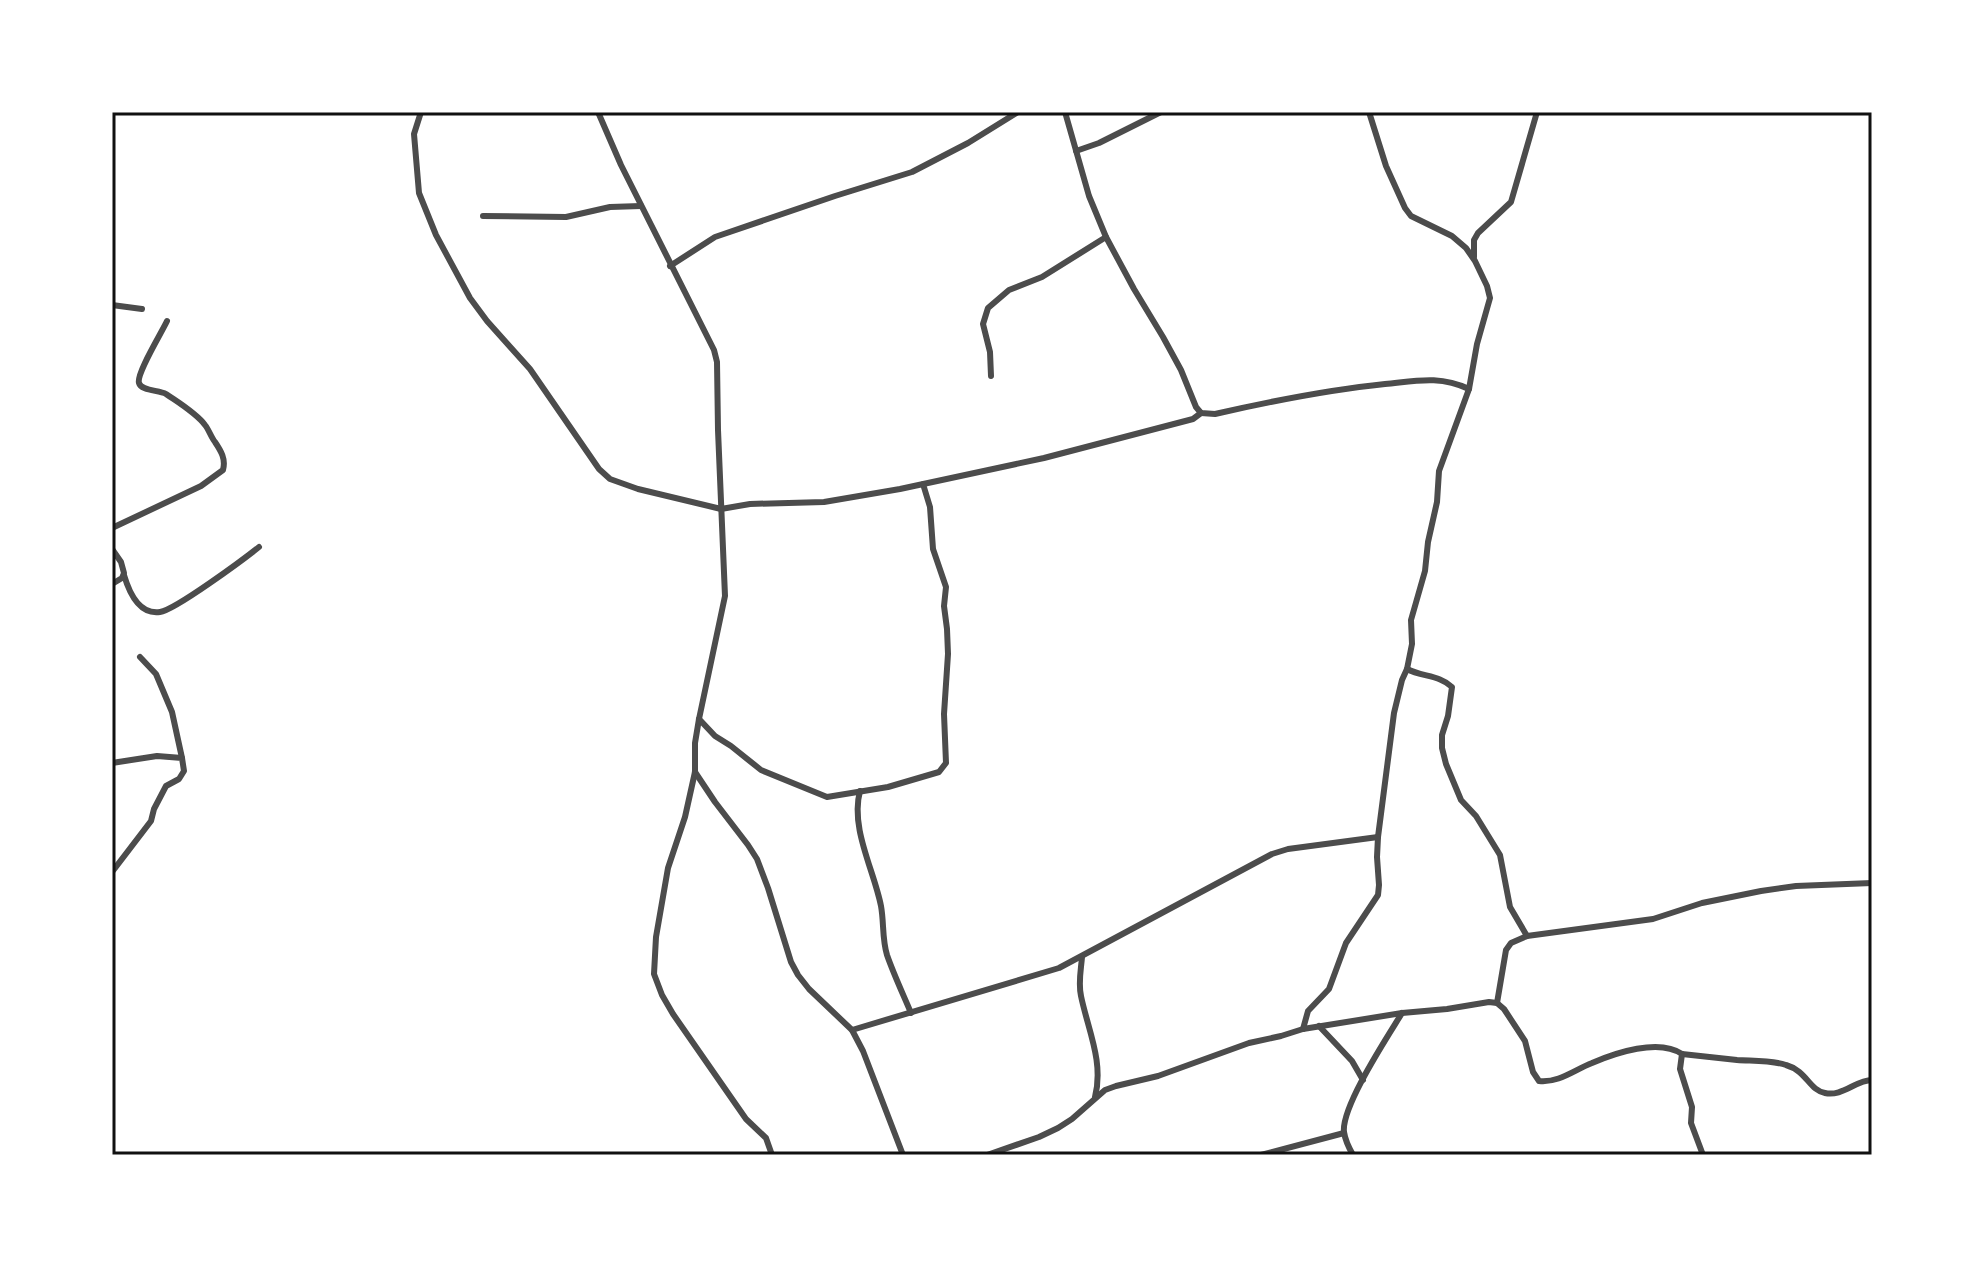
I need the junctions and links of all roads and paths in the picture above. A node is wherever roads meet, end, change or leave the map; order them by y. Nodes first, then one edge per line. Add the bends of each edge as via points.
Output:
1 (421, 112) edge
2 (598, 112) edge
3 (1018, 112) edge
4 (1065, 112) edge
5 (1161, 112) edge
6 (1369, 112) edge
7 (1537, 112) edge
8 (1076, 151) junction
9 (641, 206) junction
10 (483, 216) dead end
11 (1106, 237) junction
12 (1475, 261) junction
13 (670, 266) junction
14 (112, 305) edge
15 (142, 309) dead end
16 (167, 321) dead end
17 (991, 376) dead end
18 (1469, 389) junction
19 (1201, 413) junction
20 (923, 484) junction
21 (721, 509) junction
22 (112, 528) edge
23 (259, 547) dead end
24 (112, 549) edge
25 (124, 575) junction
26 (112, 584) edge
27 (140, 657) dead end
28 (1407, 669) junction
29 (699, 719) junction
30 (182, 758) junction
31 (112, 763) edge
32 (695, 772) junction
33 (860, 791) junction
34 (1378, 837) junction
35 (112, 872) edge
36 (1872, 883) edge
37 (1527, 936) junction
38 (1082, 957) junction
39 (1497, 1003) junction
40 (911, 1013) junction
41 (1402, 1013) junction
42 (1319, 1026) junction
43 (1303, 1029) junction
44 (852, 1030) junction
45 (1682, 1054) junction
46 (1363, 1080) junction
47 (1872, 1080) edge
48 (1095, 1097) junction
49 (1344, 1133) junction
50 (772, 1155) edge
51 (903, 1155) edge
52 (987, 1155) edge
53 (1261, 1155) edge
54 (1353, 1155) edge
55 (1559, 1155) edge
56 (1582, 1155) edge
57 (1703, 1155) edge

1 - 21 street via 414,134 419,193 436,235 487,321 610,479
2 - 9 street
3 - 13 street via 912,172 715,237
4 - 8 street
5 - 8 street
6 - 12 street via 1405,208 1452,236
7 - 12 street via 1514,196 1478,233
8 - 11 street
9 - 10 street via 566,217
9 - 13 street
11 - 17 street via 1042,277 1009,290 988,308 983,324
11 - 19 street
12 - 18 street via 1490,298
13 - 21 street via 717,362
14 - 15 street
16 - 22 street via 139,385 161,391 205,425 225,464 201,486
18 - 19 street via 1424,379
18 - 28 street via 1439,471
19 - 20 street via 1044,458
20 - 21 street via 824,502
20 - 33 street via 933,549 946,587 946,763 939,772
21 - 29 street via 725,596
23 - 25 street via 158,613 134,599
24 - 25 street
25 - 26 street
27 - 30 street via 156,674 172,712
28 - 34 street via 1394,713
28 - 37 street via 1452,687 1442,735 1446,764 1461,800 1500,855 1510,907
29 - 32 street
29 - 33 street via 779,779 827,797
30 - 31 street
30 - 35 street via 184,771 166,786 151,821
32 - 44 street via 757,859 798,975
32 - 50 street via 668,868 654,974 673,1014 746,1119 766,1138
33 - 40 street via 858,816 881,905 887,954
34 - 38 street via 1272,854
34 - 43 street via 1378,895 1346,943 1329,989 1308,1011
36 - 37 street via 1761,891 1653,919
37 - 39 street via 1506,950
38 - 40 street
38 - 48 street via 1081,994 1099,1074
39 - 41 street
39 - 45 street via 1525,1041 1539,1081 1569,1076 1631,1050 1660,1046
40 - 44 street
41 - 42 street
41 - 46 street
42 - 43 street
42 - 46 street
43 - 48 street
44 - 51 street
45 - 47 street via 1787,1065 1826,1094
45 - 57 street via 1691,1123
46 - 49 street
48 - 52 street via 1058,1128
49 - 53 street
49 - 54 street
55 - 56 street

